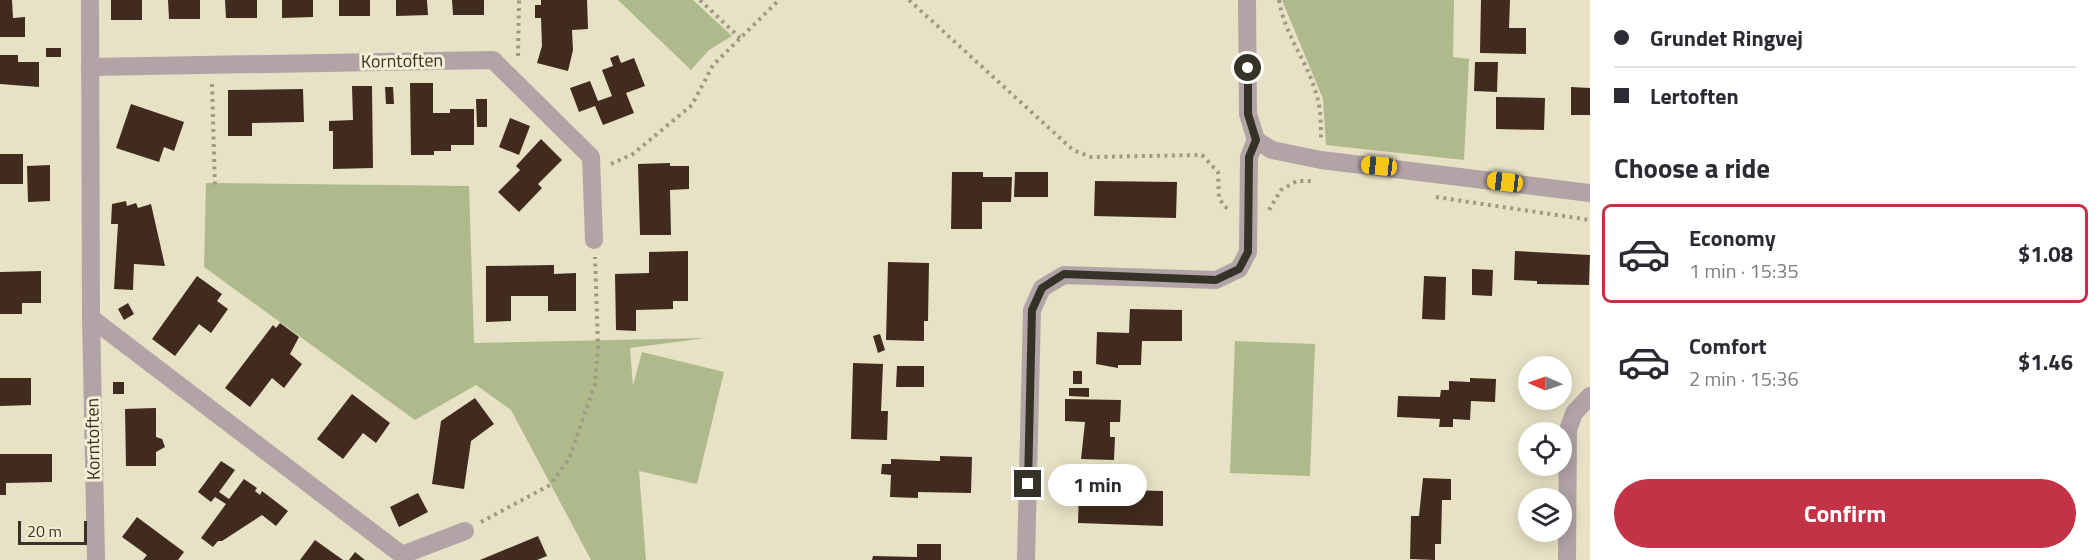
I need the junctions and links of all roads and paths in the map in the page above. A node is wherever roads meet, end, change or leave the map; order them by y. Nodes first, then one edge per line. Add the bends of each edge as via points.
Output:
1 (90, 0) edge
2 (519, 0) edge
3 (700, 0) edge
4 (779, 0) edge
5 (909, 0) edge
6 (1246, 0) edge
7 (1279, 0) edge
8 (740, 39) junction
9 (212, 65) junction
10 (90, 67) junction
11 (518, 85) junction
12 (1256, 140) junction
13 (1321, 160) junction
14 (592, 174) junction
15 (215, 189) dead end
16 (1590, 193) edge
17 (1427, 196) dead end
18 (1250, 214) junction
19 (1590, 220) edge
20 (594, 240) joint
21 (91, 318) junction
22 (1590, 396) edge
23 (465, 531) joint
24 (96, 560) edge
25 (1026, 560) edge
26 (1567, 560) edge

1 - 10 street, Korntoften
2 - 11 path
3 - 8 path
4 - 8 path
5 - 18 path via 1073,150 1091,157 1202,155 1218,172 1219,198 1225,207
6 - 12 street via 1248,114
7 - 13 path via 1283,24 1315,90 1321,118
8 - 14 path via 713,65 692,105 633,154
9 - 10 street, Korntoften
9 - 11 street, Korntoften via 493,60
9 - 15 path
10 - 21 street, Korntoften
11 - 14 street, Korntoften via 591,158
12 - 13 street via 1272,150
12 - 18 street via 1249,157
13 - 16 street
13 - 18 path via 1322,180 1297,181 1281,190 1271,209
14 - 20 street, Korntoften
17 - 19 path
18 - 25 street via 1248,252 1239,269 1216,280 1064,274 1042,288 1032,310
20 - 23 path via 598,346 595,384 569,459 550,485
21 - 23 street via 402,555
21 - 24 street, Korntoften
22 - 26 street via 1574,412 1568,430

